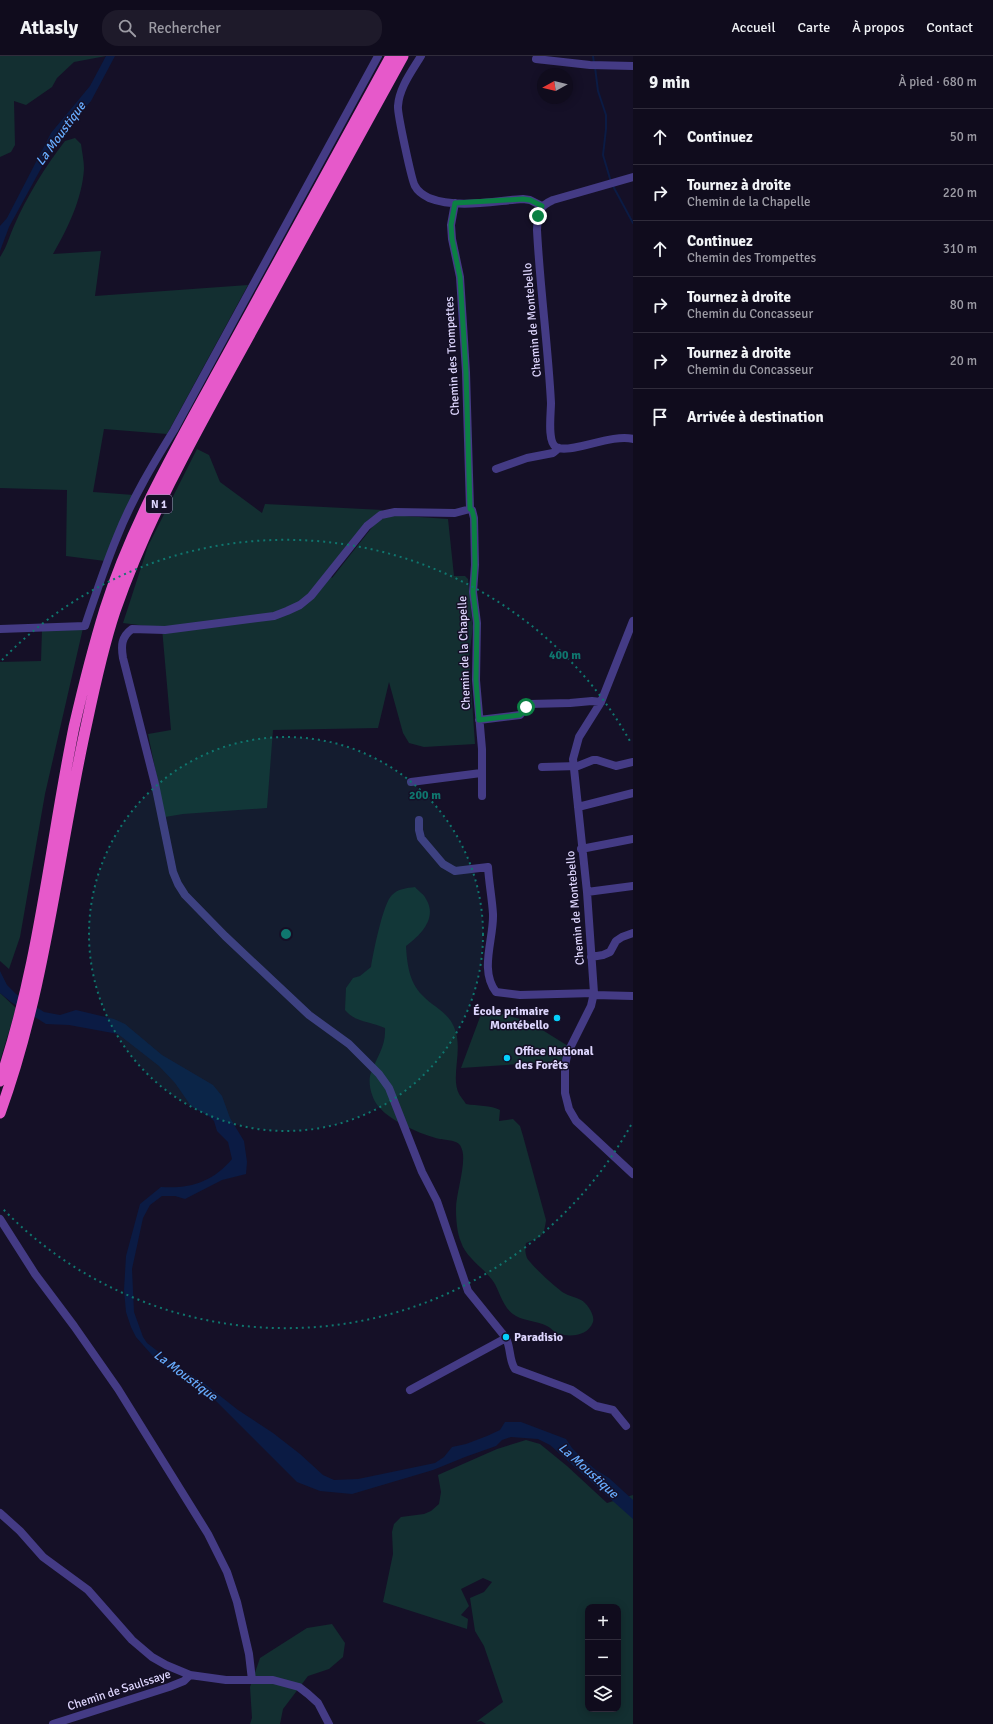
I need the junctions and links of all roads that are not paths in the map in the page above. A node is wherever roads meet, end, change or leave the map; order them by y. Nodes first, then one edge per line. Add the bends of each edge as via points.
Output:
1 (378, 56) edge
2 (391, 56) edge
3 (402, 56) edge
4 (421, 56) edge
5 (536, 59) dead end
6 (633, 66) edge
7 (633, 177) edge
8 (455, 203) junction
9 (542, 206) junction
10 (633, 439) edge
11 (559, 448) junction
12 (496, 469) dead end
13 (470, 509) junction
14 (633, 621) edge
15 (0, 629) edge
16 (601, 702) junction
17 (479, 720) junction
18 (633, 762) edge
19 (574, 766) junction
20 (542, 767) dead end
21 (481, 774) junction
22 (411, 782) dead end
23 (633, 793) edge
24 (482, 796) dead end
25 (578, 807) junction
26 (419, 820) dead end
27 (633, 839) edge
28 (581, 849) junction
29 (633, 886) edge
30 (587, 892) junction
31 (633, 933) edge
32 (591, 957) junction
33 (594, 994) junction
34 (633, 996) edge
35 (0, 1081) edge
36 (0, 1113) edge
37 (633, 1174) edge
38 (0, 1219) edge
39 (506, 1338) junction
40 (410, 1390) dead end
41 (626, 1426) dead end
42 (0, 1513) edge
43 (190, 1674) junction
44 (252, 1680) junction
45 (53, 1724) edge
46 (329, 1724) edge

1 - 15 street via 197,389 135,497 117,536 85,626
2 - 35 highway, N 1 via 167,465 130,544 106,606 74,728 25,989
3 - 36 highway, N 1 via 176,469 141,542 115,612 97,674 79,754 34,996
4 - 8 street via 400,95 398,106 414,185 419,192 428,197
5 - 6 street
7 - 9 street via 553,200
8 - 9 street via 523,199
8 - 13 street, Chemin des Trompettes via 451,225 460,277
9 - 11 street, Chemin de Montebello via 537,230 551,438 552,444
10 - 11 street via 623,437
11 - 12 street via 554,453 527,458
13 - 17 street, Chemin de la Chapelle via 474,518 473,592 477,623 476,680
13 - 39 street via 455,513 395,512 381,515 367,526 311,596 287,611 274,616 165,630 132,629 124,637 121,645 155,784 173,872 178,884 231,941 309,1015 349,1044 379,1074 389,1088 422,1172 437,1201 468,1291
14 - 16 street, Chemin de Montebello
16 - 17 street via 529,704 520,715
16 - 19 street, Chemin de Montebello via 579,737
17 - 21 street, Chemin de la Chapelle
18 - 19 street via 616,766 593,760
19 - 20 street
19 - 25 street, Chemin de Montebello
21 - 22 street
21 - 24 street, Chemin de la Chapelle
23 - 25 street
25 - 28 street, Chemin de Montebello
26 - 33 street via 421,838 443,864 455,872 488,867 493,914 488,973 496,992 520,995
27 - 28 street
28 - 30 street, Chemin de Montebello
29 - 30 street
30 - 32 street, Chemin de Montebello
31 - 32 street via 622,936 610,952
32 - 33 street, Chemin de Montebello
33 - 34 street
33 - 37 street, Chemin de Montebello via 591,1006 568,1052 565,1065 565,1093 569,1110 576,1121
38 - 44 street via 35,1274 118,1389 208,1534 227,1572 237,1602
39 - 40 street
39 - 41 street via 513,1366 518,1371 572,1390 596,1406 613,1410
42 - 43 street via 43,1556 88,1590 132,1640 152,1657
43 - 44 street via 226,1680
43 - 45 street, Chemin de Saulssaye via 184,1681 169,1687
44 - 46 street via 273,1680 299,1687 318,1703

